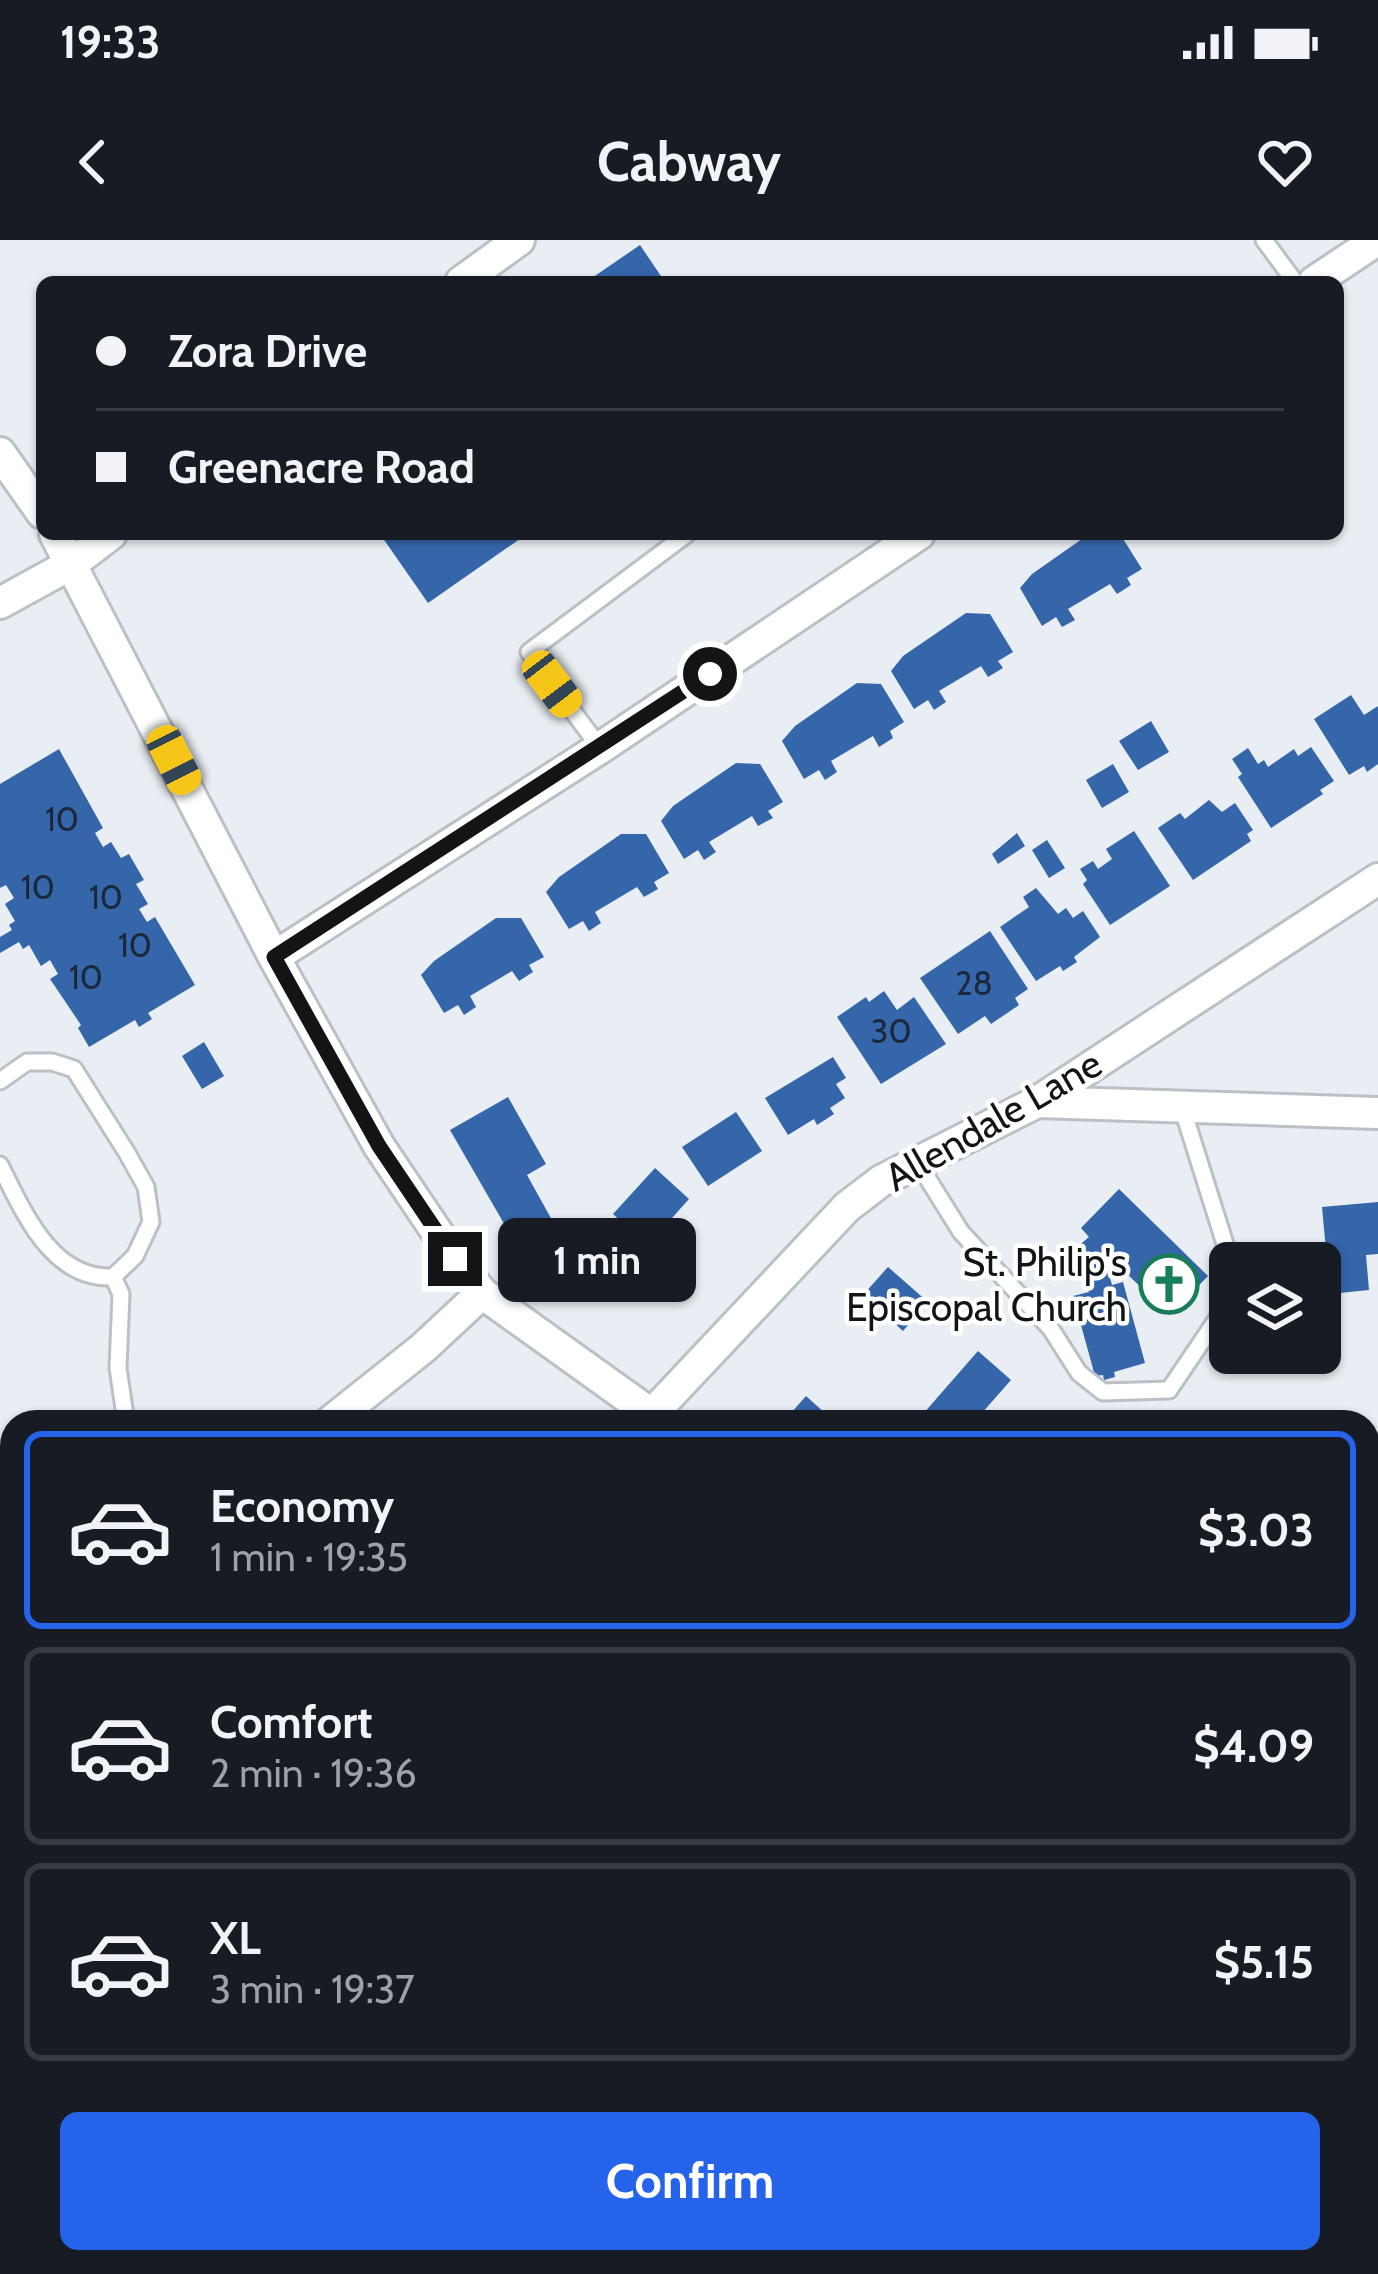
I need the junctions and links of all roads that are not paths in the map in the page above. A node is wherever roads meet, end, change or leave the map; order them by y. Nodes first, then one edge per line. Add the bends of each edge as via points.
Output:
1 (519, 240) edge
2 (1264, 240) edge
3 (1377, 240) edge
4 (469, 276) edge
5 (1290, 276) edge
6 (1323, 276) edge
7 (0, 453) edge
8 (36, 504) edge
9 (59, 540) edge
10 (103, 540) edge
11 (679, 540) edge
12 (901, 540) edge
13 (74, 563) junction
14 (0, 603) edge
15 (600, 748) junction
16 (1378, 879) edge
17 (274, 957) junction
18 (0, 1081) edge
19 (1036, 1102) junction
20 (1182, 1107) junction
21 (1378, 1113) edge
22 (918, 1162) junction
23 (0, 1165) edge
24 (1225, 1242) edge
25 (113, 1277) junction
26 (482, 1293) junction
27 (1209, 1331) edge
28 (124, 1410) edge
29 (346, 1410) edge
30 (647, 1410) edge
31 (665, 1410) edge

1 - 4 street
2 - 5 lane
3 - 6 street
7 - 8 street
9 - 13 street
10 - 13 street
11 - 15 lane via 529,652
12 - 15 street
13 - 14 street
13 - 17 street
15 - 17 street
16 - 19 street, Allendale Lane
17 - 26 street via 379,1146
18 - 25 lane via 27,1062 74,1070 127,1153 146,1187 151,1222 135,1256
19 - 20 street
19 - 22 street, Allendale Lane
20 - 21 street
20 - 24 lane
22 - 27 lane via 962,1232 1102,1392 1169,1390
22 - 31 street, Allendale Lane via 847,1207
23 - 25 lane via 53,1255 91,1278
25 - 28 lane via 121,1294
26 - 29 street
26 - 30 street

